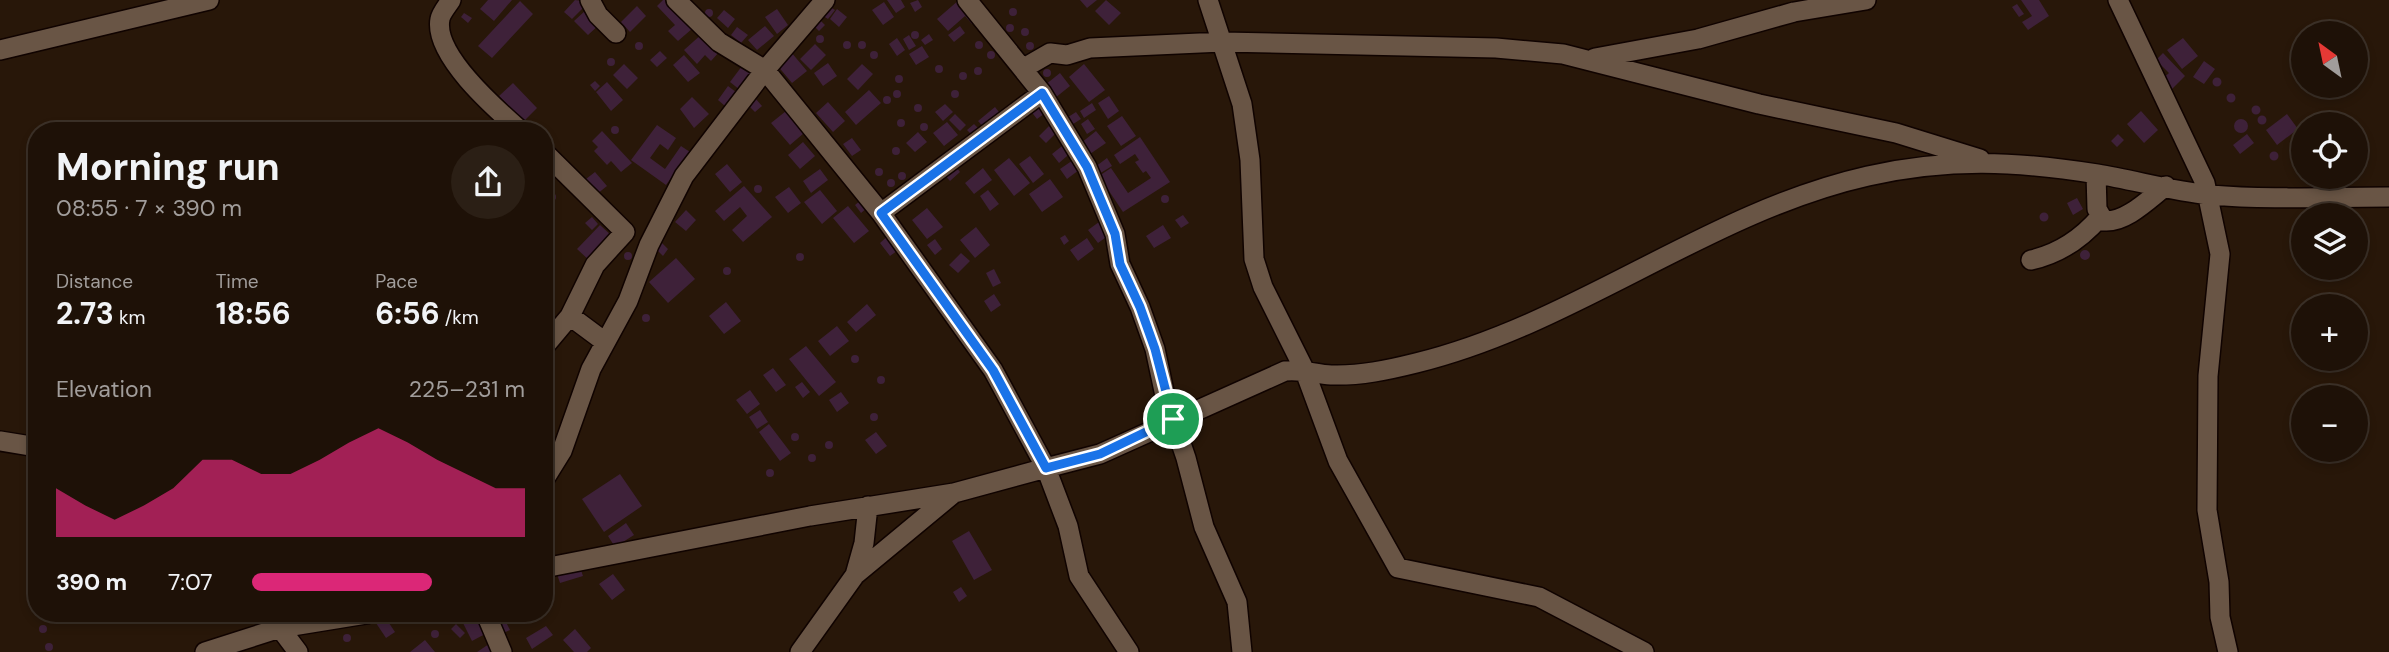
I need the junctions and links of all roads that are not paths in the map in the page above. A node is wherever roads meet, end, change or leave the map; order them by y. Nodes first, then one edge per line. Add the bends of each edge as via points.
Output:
1 (209, 0) edge
2 (451, 0) edge
3 (590, 0) edge
4 (676, 0) edge
5 (825, 0) edge
6 (967, 0) edge
7 (1208, 0) edge
8 (1866, 0) edge
9 (2118, 0) edge
10 (616, 33) dead end
11 (1222, 42) junction
12 (0, 50) edge
13 (1587, 60) junction
14 (1024, 68) junction
15 (765, 70) junction
16 (1042, 93) junction
17 (511, 122) edge
18 (553, 161) edge
19 (1985, 161) junction
20 (2095, 173) junction
21 (2166, 186) junction
22 (2209, 195) junction
23 (2389, 197) edge
24 (881, 213) junction
25 (2100, 217) junction
26 (2031, 260) dead end
27 (570, 316) junction
28 (553, 336) edge
29 (605, 342) junction
30 (1304, 369) junction
31 (1173, 419) junction
32 (0, 441) edge
33 (28, 446) edge
34 (553, 466) edge
35 (1046, 468) junction
36 (954, 493) junction
37 (867, 506) junction
38 (553, 566) edge
39 (855, 575) junction
40 (283, 622) edge
41 (286, 622) edge
42 (489, 622) edge
43 (205, 652) edge
44 (298, 652) edge
45 (502, 652) edge
46 (800, 652) edge
47 (1129, 652) edge
48 (1242, 652) edge
49 (1644, 652) edge
50 (2228, 652) edge

1 - 12 street
2 - 17 street via 440,20 445,47
3 - 10 street
4 - 15 street via 719,42
5 - 15 street
6 - 14 street
7 - 11 street
8 - 13 street
9 - 22 street
11 - 13 street via 1496,48
11 - 14 street via 1050,53
11 - 30 street via 1242,104 1250,160 1254,259
13 - 19 street via 1896,133
14 - 16 street
15 - 24 street
15 - 29 street via 684,176 649,245 640,277
16 - 24 street
16 - 31 street via 1087,167 1115,234 1120,264 1144,318
18 - 27 street via 625,232 595,265
19 - 20 street
19 - 30 street via 1870,176 1814,190 1528,326 1418,363 1364,374
20 - 21 street
20 - 25 street
21 - 22 street
21 - 25 street via 2111,222
22 - 23 street
22 - 50 street via 2220,254 2208,376 2207,510
24 - 35 street via 993,370
25 - 26 street via 2087,232 2057,251
27 - 28 street
27 - 29 street
29 - 34 street
30 - 31 street via 1265,379
30 - 49 street via 1338,461 1398,568 1539,597
31 - 35 street via 1100,454
31 - 48 street via 1204,527 1237,602
32 - 33 street
35 - 36 street
35 - 47 street via 1068,526 1079,576
36 - 37 street
36 - 39 street
37 - 38 street
37 - 39 street
39 - 46 street
40 - 43 street
41 - 44 street
42 - 45 street

